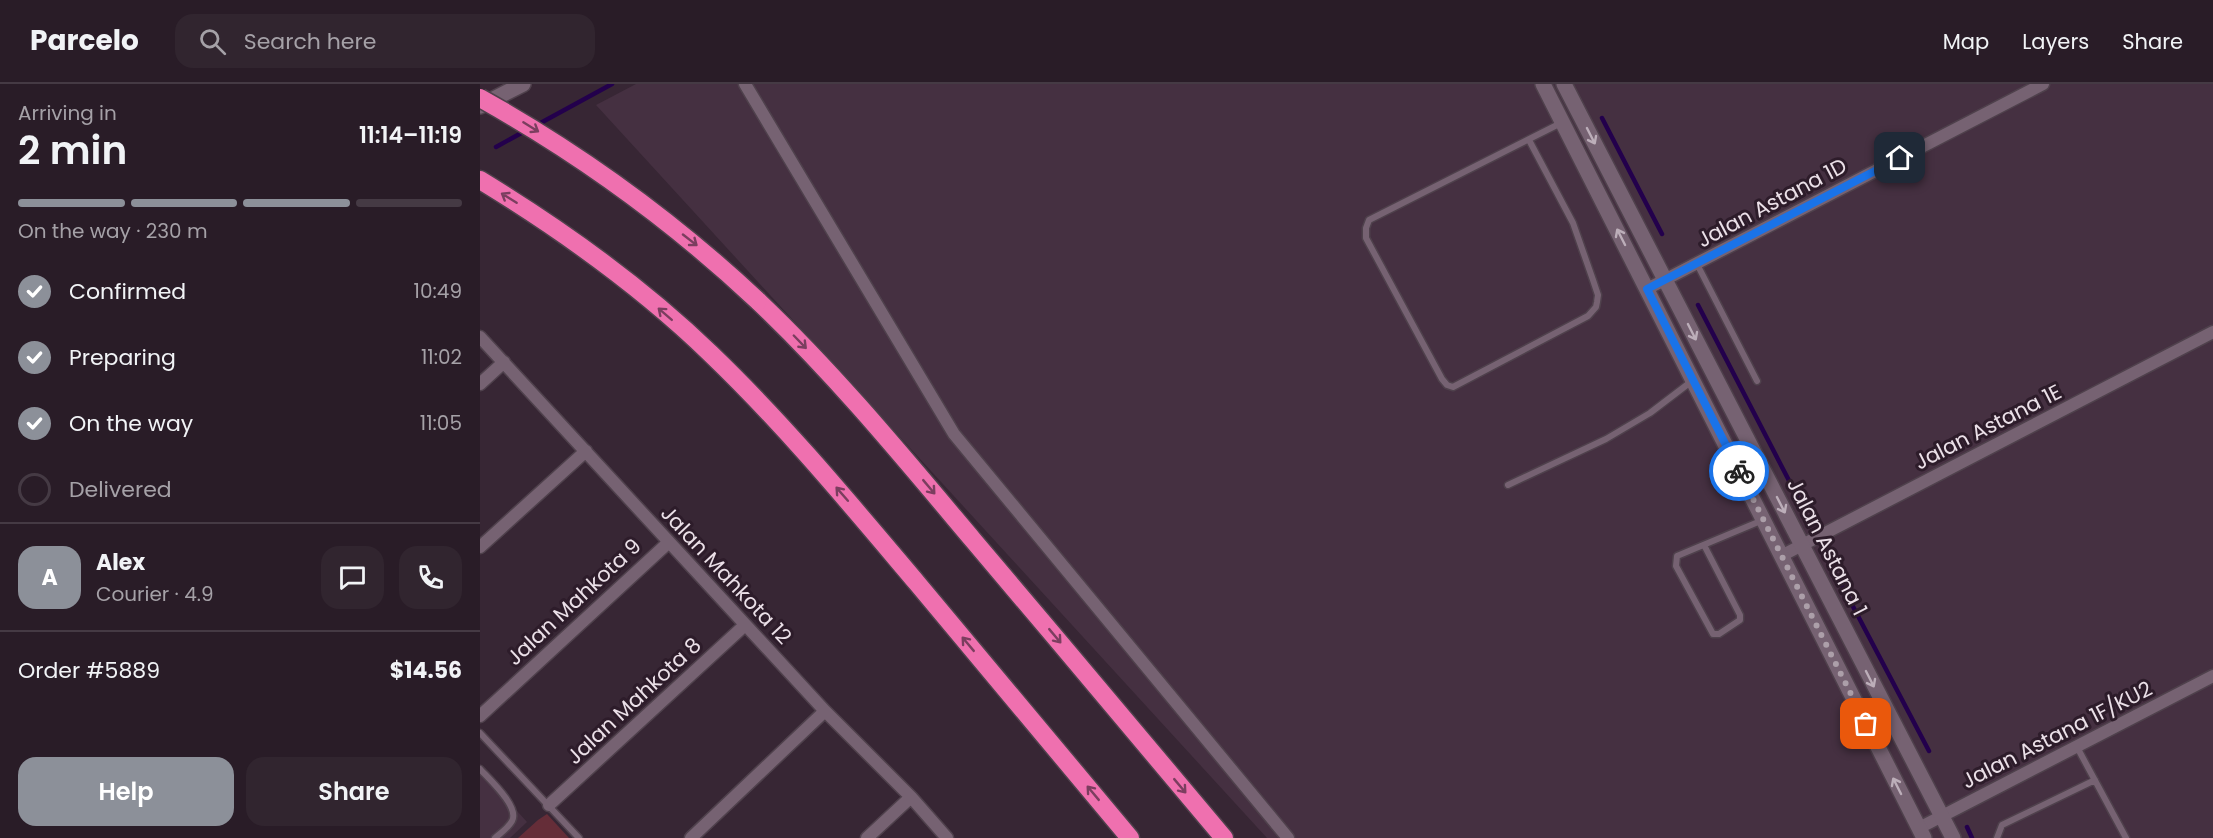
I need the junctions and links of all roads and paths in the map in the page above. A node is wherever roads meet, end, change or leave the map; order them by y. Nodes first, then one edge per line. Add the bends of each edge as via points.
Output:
1 (523, 84) edge
2 (745, 84) edge
3 (2043, 84) edge
4 (1568, 85) edge
5 (1546, 90) edge
6 (480, 98) edge
7 (480, 106) edge
8 (1563, 123) junction
9 (1529, 140) junction
10 (480, 180) edge
11 (1697, 264) junction
12 (1665, 280) junction
13 (1647, 289) junction
14 (2213, 332) edge
15 (480, 337) edge
16 (504, 362) junction
17 (1693, 381) junction
18 (1757, 381) dead end
19 (480, 384) edge
20 (586, 451) junction
21 (1508, 485) dead end
22 (1763, 519) junction
23 (669, 542) junction
24 (1704, 545) junction
25 (1802, 546) junction
26 (480, 547) edge
27 (1781, 556) junction
28 (745, 625) junction
29 (2213, 676) edge
30 (825, 711) junction
31 (480, 716) edge
32 (480, 734) edge
33 (2077, 747) junction
34 (480, 770) edge
35 (2095, 780) junction
36 (911, 797) junction
37 (549, 805) junction
38 (1942, 817) junction
39 (1921, 833) edge
40 (495, 838) edge
41 (579, 838) edge
42 (691, 838) edge
43 (867, 838) edge
44 (947, 838) edge
45 (1130, 838) edge
46 (1224, 838) edge
47 (1288, 838) edge
48 (1953, 838) edge
49 (1997, 838) edge
50 (2126, 838) edge

1 - 7 street
2 - 47 street via 954,434
3 - 11 street, Jalan Astana 1D
4 - 5 street
4 -> 12 street, Jalan Astana 1
5 - 8 street
6 -> 46 highway, bridge via 572,153 662,218 758,301 899,452
8 - 9 lane
13 -> 8 street
9 - 9 lane via 1573,224 1598,294 1596,308 1588,316 1453,387 1442,379 1366,238 1366,228 1369,220
45 -> 10 highway via 843,495 710,352 617,273
11 - 12 street, Jalan Astana 1D
11 - 18 lane
12 - 13 street, Jalan Astana 1D
12 -> 25 street, Jalan Astana 1
13 - 17 street
14 - 25 street, Jalan Astana 1E
15 - 16 street, Jalan Mahkota 12
16 - 19 street
16 - 20 street, Jalan Mahkota 12
17 - 21 lane via 1606,439
17 - 22 street
20 - 23 street, Jalan Mahkota 12
20 - 26 street
22 - 24 lane
22 - 27 street
23 - 28 street, Jalan Mahkota 12
23 - 31 street, Jalan Mahkota 9
24 - 24 lane via 1677,556 1676,566 1713,634 1719,634 1740,620 1740,615
25 - 27 street, Jalan Astana 1E
25 -> 38 street, Jalan Astana 1
39 -> 27 street
28 - 30 street, Jalan Mahkota 12
28 - 37 street, Jalan Mahkota 8
29 - 33 street, Jalan Astana 1F/KU2
30 - 36 street, Jalan Mahkota 12
30 - 42 street
32 - 37 lane
33 - 35 lane
33 - 38 street, Jalan Astana 1F/KU2
34 - 40 lane via 514,812 513,820
35 - 49 lane via 2002,825
35 - 50 lane
36 - 43 street
36 - 44 street, Jalan Mahkota 12
37 - 41 lane
38 - 39 street, Jalan Astana 1F/KU2
38 - 48 street, Jalan Astana 1

